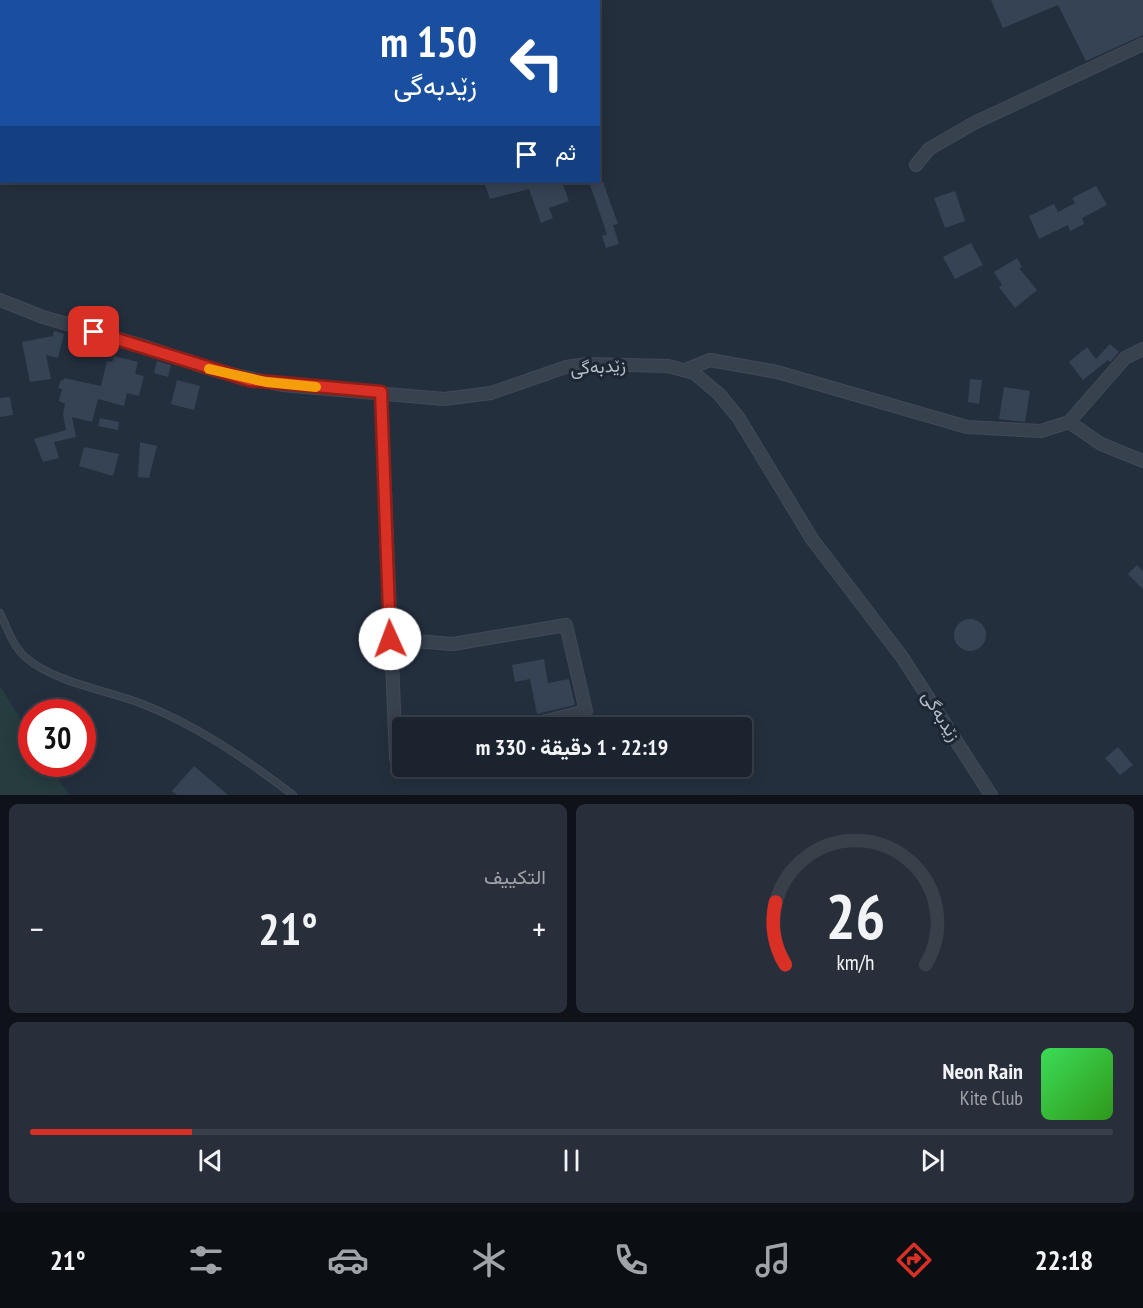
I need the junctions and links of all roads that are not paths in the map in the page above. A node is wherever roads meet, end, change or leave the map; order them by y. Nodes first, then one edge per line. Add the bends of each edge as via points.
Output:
1 (1143, 44) edge
2 (916, 165) dead end
3 (0, 300) edge
4 (1143, 349) edge
5 (685, 370) junction
6 (381, 392) junction
7 (1069, 422) junction
8 (1143, 461) edge
9 (0, 614) edge
10 (390, 639) junction
11 (394, 717) edge
12 (562, 717) edge
13 (293, 795) edge
14 (991, 795) edge

1 - 2 street via 974,123 929,149
3 - 6 street, زێدبەگی via 232,376 282,385
4 - 7 street via 1125,358
5 - 6 street, زێدبەگی via 588,364 566,367 476,396 444,399
5 - 7 street via 710,360 777,372 967,427 1041,431
5 - 14 street, زێدبەگی via 709,384 738,417 812,539 902,657
6 - 10 street
7 - 8 street via 1101,444
9 - 13 lane via 18,648 41,668 142,704 238,753
10 - 11 street
10 - 12 street via 453,645 566,625 586,711

